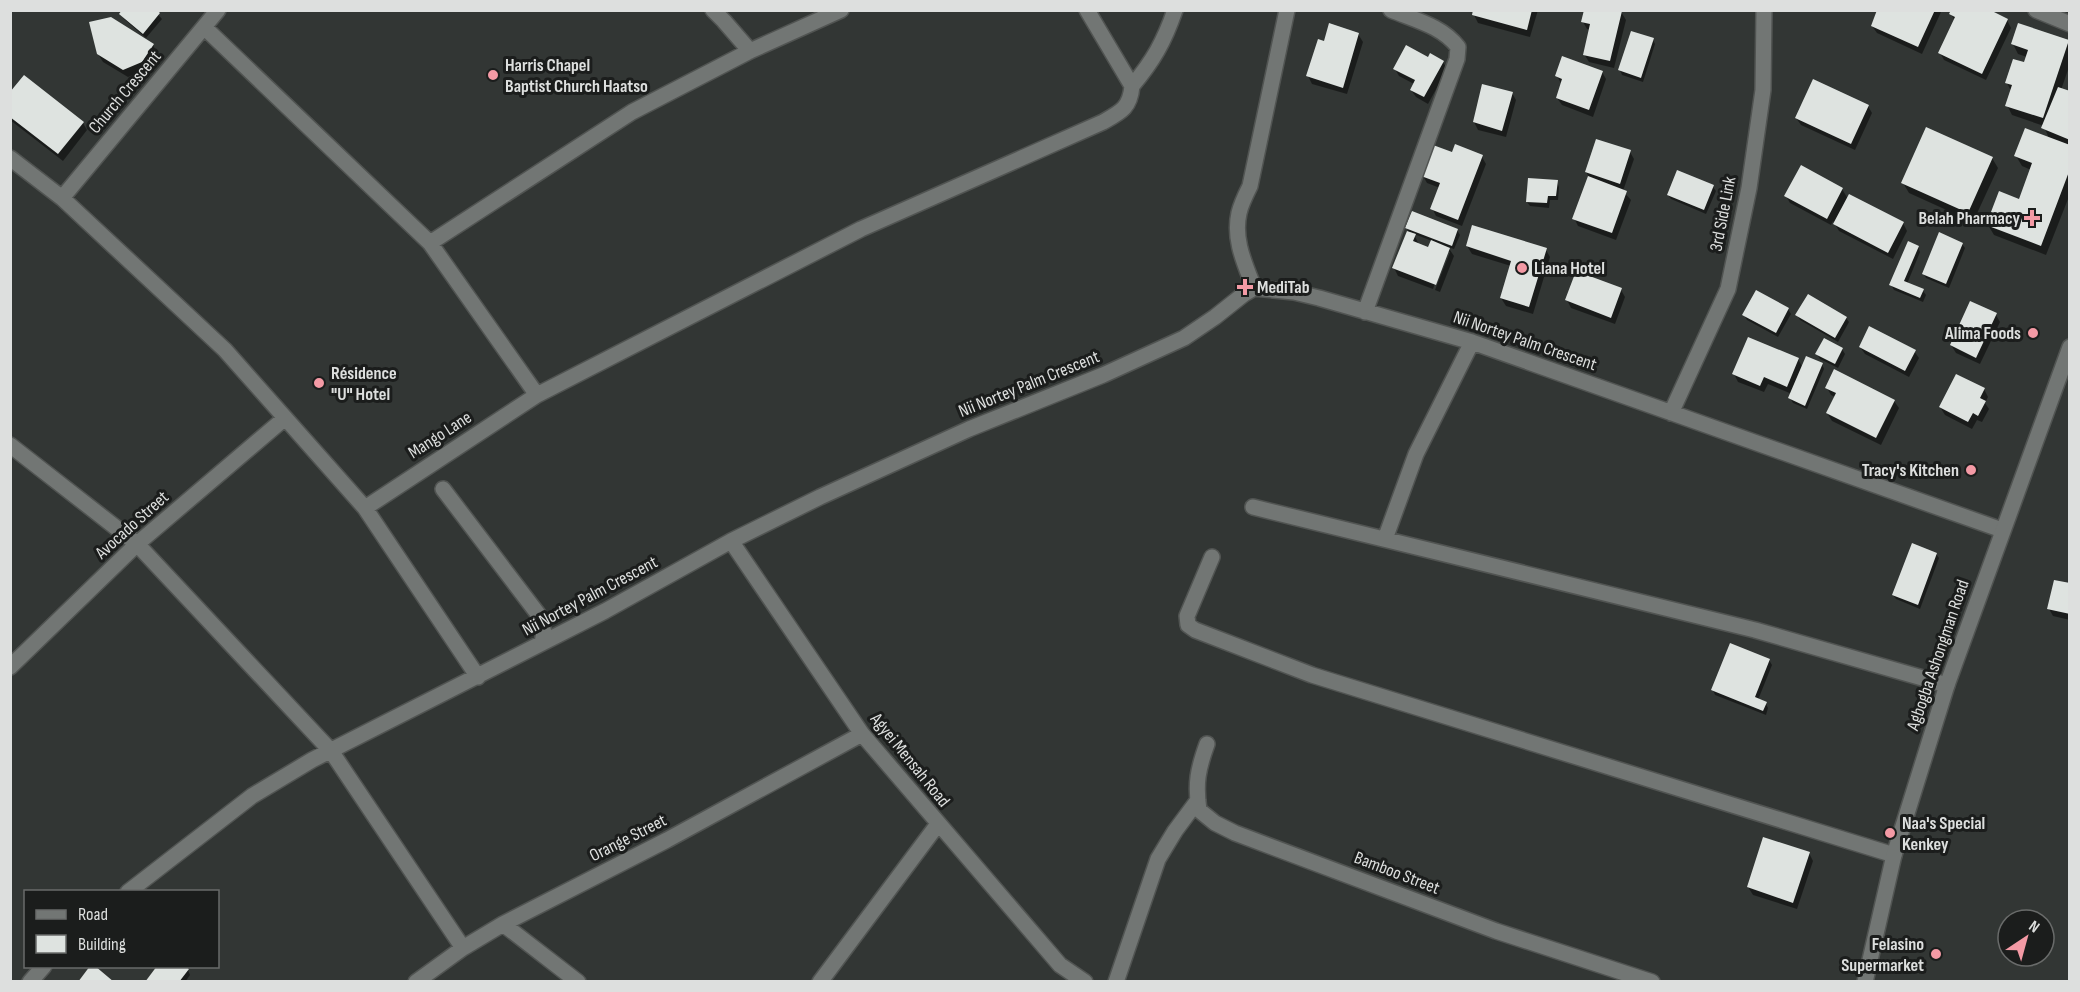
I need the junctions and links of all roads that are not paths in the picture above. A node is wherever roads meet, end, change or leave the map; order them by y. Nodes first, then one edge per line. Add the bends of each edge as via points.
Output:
1 (218, 10) edge
2 (713, 10) edge
3 (841, 10) edge
4 (1087, 10) edge
5 (1175, 10) edge
6 (1287, 10) edge
7 (1391, 10) edge
8 (1764, 10) edge
9 (2036, 10) edge
10 (2070, 24) edge
11 (204, 27) junction
12 (750, 51) junction
13 (1132, 86) junction
14 (10, 158) edge
15 (62, 198) junction
16 (430, 243) junction
17 (1254, 288) junction
18 (1365, 312) junction
19 (1472, 342) junction
20 (2070, 347) edge
21 (537, 395) junction
22 (1671, 412) junction
23 (285, 418) junction
24 (10, 445) edge
25 (443, 489) dead end
26 (1253, 507) dead end
27 (365, 508) junction
28 (2002, 530) junction
29 (1385, 539) junction
30 (731, 541) junction
31 (137, 544) junction
32 (1212, 557) dead end
33 (542, 644) junction
34 (10, 667) edge
35 (478, 677) junction
36 (1947, 685) junction
37 (862, 734) junction
38 (1207, 744) dead end
39 (331, 751) junction
40 (1198, 800) junction
41 (938, 824) junction
42 (1894, 855) junction
43 (129, 890) edge
44 (503, 924) junction
45 (463, 948) junction
46 (42, 968) edge
47 (30, 981) edge
48 (416, 981) edge
49 (578, 981) edge
50 (820, 981) edge
51 (1085, 981) edge
52 (1116, 981) edge
53 (1652, 981) edge
54 (1865, 981) edge

1 - 11 street, Church Crescent
2 - 12 street
3 - 12 street
4 - 13 street
5 - 13 street, Mango Lane via 1166,37
6 - 17 street via 1250,186 1239,212 1240,250
7 - 18 street via 1450,36 1458,47 1457,59
8 - 22 street, 3rd Side Link via 1763,90 1749,188 1728,289
9 - 10 street
11 - 15 street, Church Crescent
11 - 16 street
12 - 16 street via 632,112
13 - 21 street, Mango Lane via 1131,97 1122,111 1103,122 861,229
14 - 15 street
15 - 23 street via 225,350
16 - 21 street
17 - 18 street, Nii Nortey Palm Crescent via 1294,292
17 - 30 street, Nii Nortey Palm Crescent via 1184,338 969,429
18 - 19 street, Nii Nortey Palm Crescent
19 - 22 street, Nii Nortey Palm Crescent
19 - 29 street via 1416,454
20 - 28 street, Agbogba Ashongman Road
21 - 27 street, Mango Lane
22 - 28 street, Nii Nortey Palm Crescent
23 - 27 street
23 - 31 street, Avocado Street
24 - 31 street
25 - 33 street via 538,614 544,632
26 - 29 street
27 - 35 street
28 - 36 street, Agbogba Ashongman Road
29 - 36 street via 1755,630
30 - 33 street, Nii Nortey Palm Crescent
30 - 37 street, Agyei Mensah Road
31 - 34 street, Avocado Street
31 - 39 street
32 - 42 street via 1187,616 1188,625 1195,630 1312,675
33 - 35 street, Nii Nortey Palm Crescent
35 - 39 street, Nii Nortey Palm Crescent
36 - 42 street, Agbogba Ashongman Road
37 - 41 street, Agyei Mensah Road
37 - 44 street, Orange Street
38 - 40 street via 1198,769
39 - 43 street, Nii Nortey Palm Crescent via 252,796
39 - 45 street
40 - 52 street via 1158,859
40 - 53 street, Bamboo Street via 1199,810 1235,833 1496,931
41 - 50 street
41 - 51 street, Agyei Mensah Road via 1060,965
42 - 54 street, Agbogba Ashongman Road
44 - 45 street, Orange Street
44 - 49 street
45 - 48 street, Orange Street
46 - 47 street

